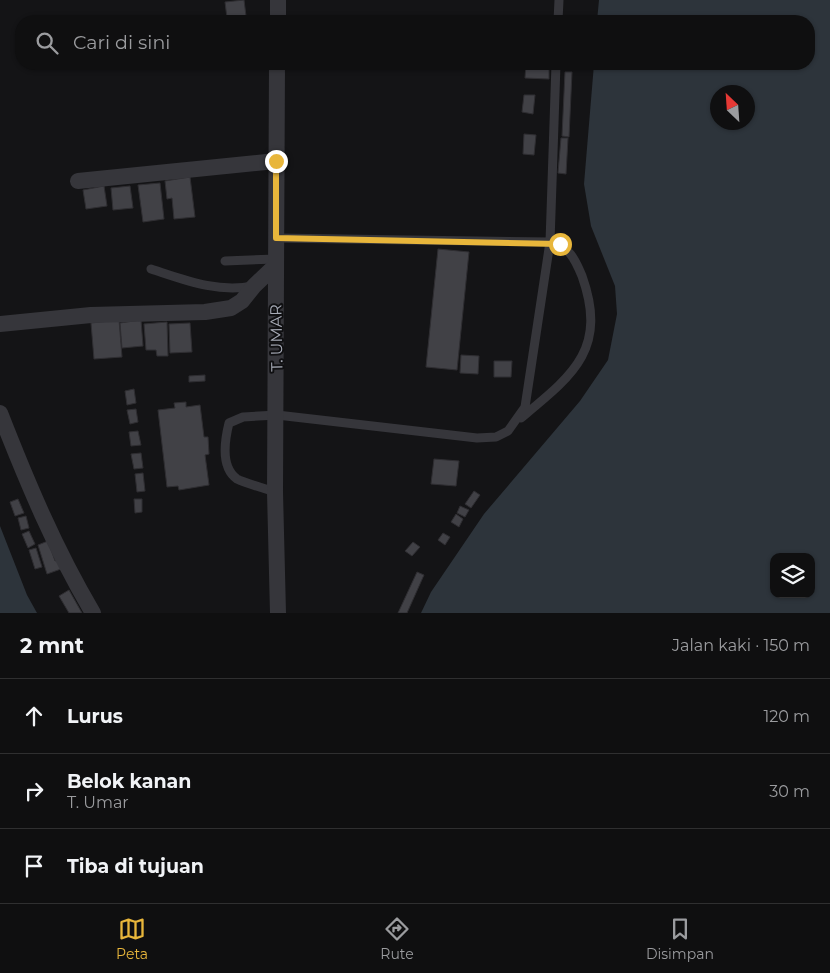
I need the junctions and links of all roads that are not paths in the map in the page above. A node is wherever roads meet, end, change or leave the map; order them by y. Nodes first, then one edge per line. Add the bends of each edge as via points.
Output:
1 (278, 0) edge
2 (559, 0) edge
3 (278, 15) edge
4 (558, 15) edge
5 (277, 70) edge
6 (556, 70) edge
7 (276, 161) junction
8 (78, 181) dead end
9 (276, 238) junction
10 (550, 242) junction
11 (225, 261) dead end
12 (275, 262) junction
13 (152, 269) dead end
14 (254, 286) junction
15 (0, 324) edge
16 (0, 413) edge
17 (277, 415) junction
18 (517, 421) junction
19 (275, 492) junction
20 (93, 613) edge
21 (278, 613) edge

1 - 3 street
2 - 4 lane
5 - 7 street, T. UMAR
6 - 10 lane
7 - 8 street
7 - 9 street, T. UMAR
9 - 10 lane
9 - 12 street, T. UMAR
10 - 18 lane via 525,407
10 - 18 lane via 560,244 576,260 588,293 592,332 576,365 558,388
11 - 12 lane
12 - 14 street
12 - 17 street, T. UMAR
13 - 14 lane via 199,285
14 - 15 street via 242,301 231,308 205,312 91,315
16 - 20 street via 67,570
17 - 18 lane via 477,438 496,437
17 - 19 street, T. UMAR
17 - 19 lane via 243,417 229,423 225,439 228,466 237,478
19 - 21 street, T. UMAR

